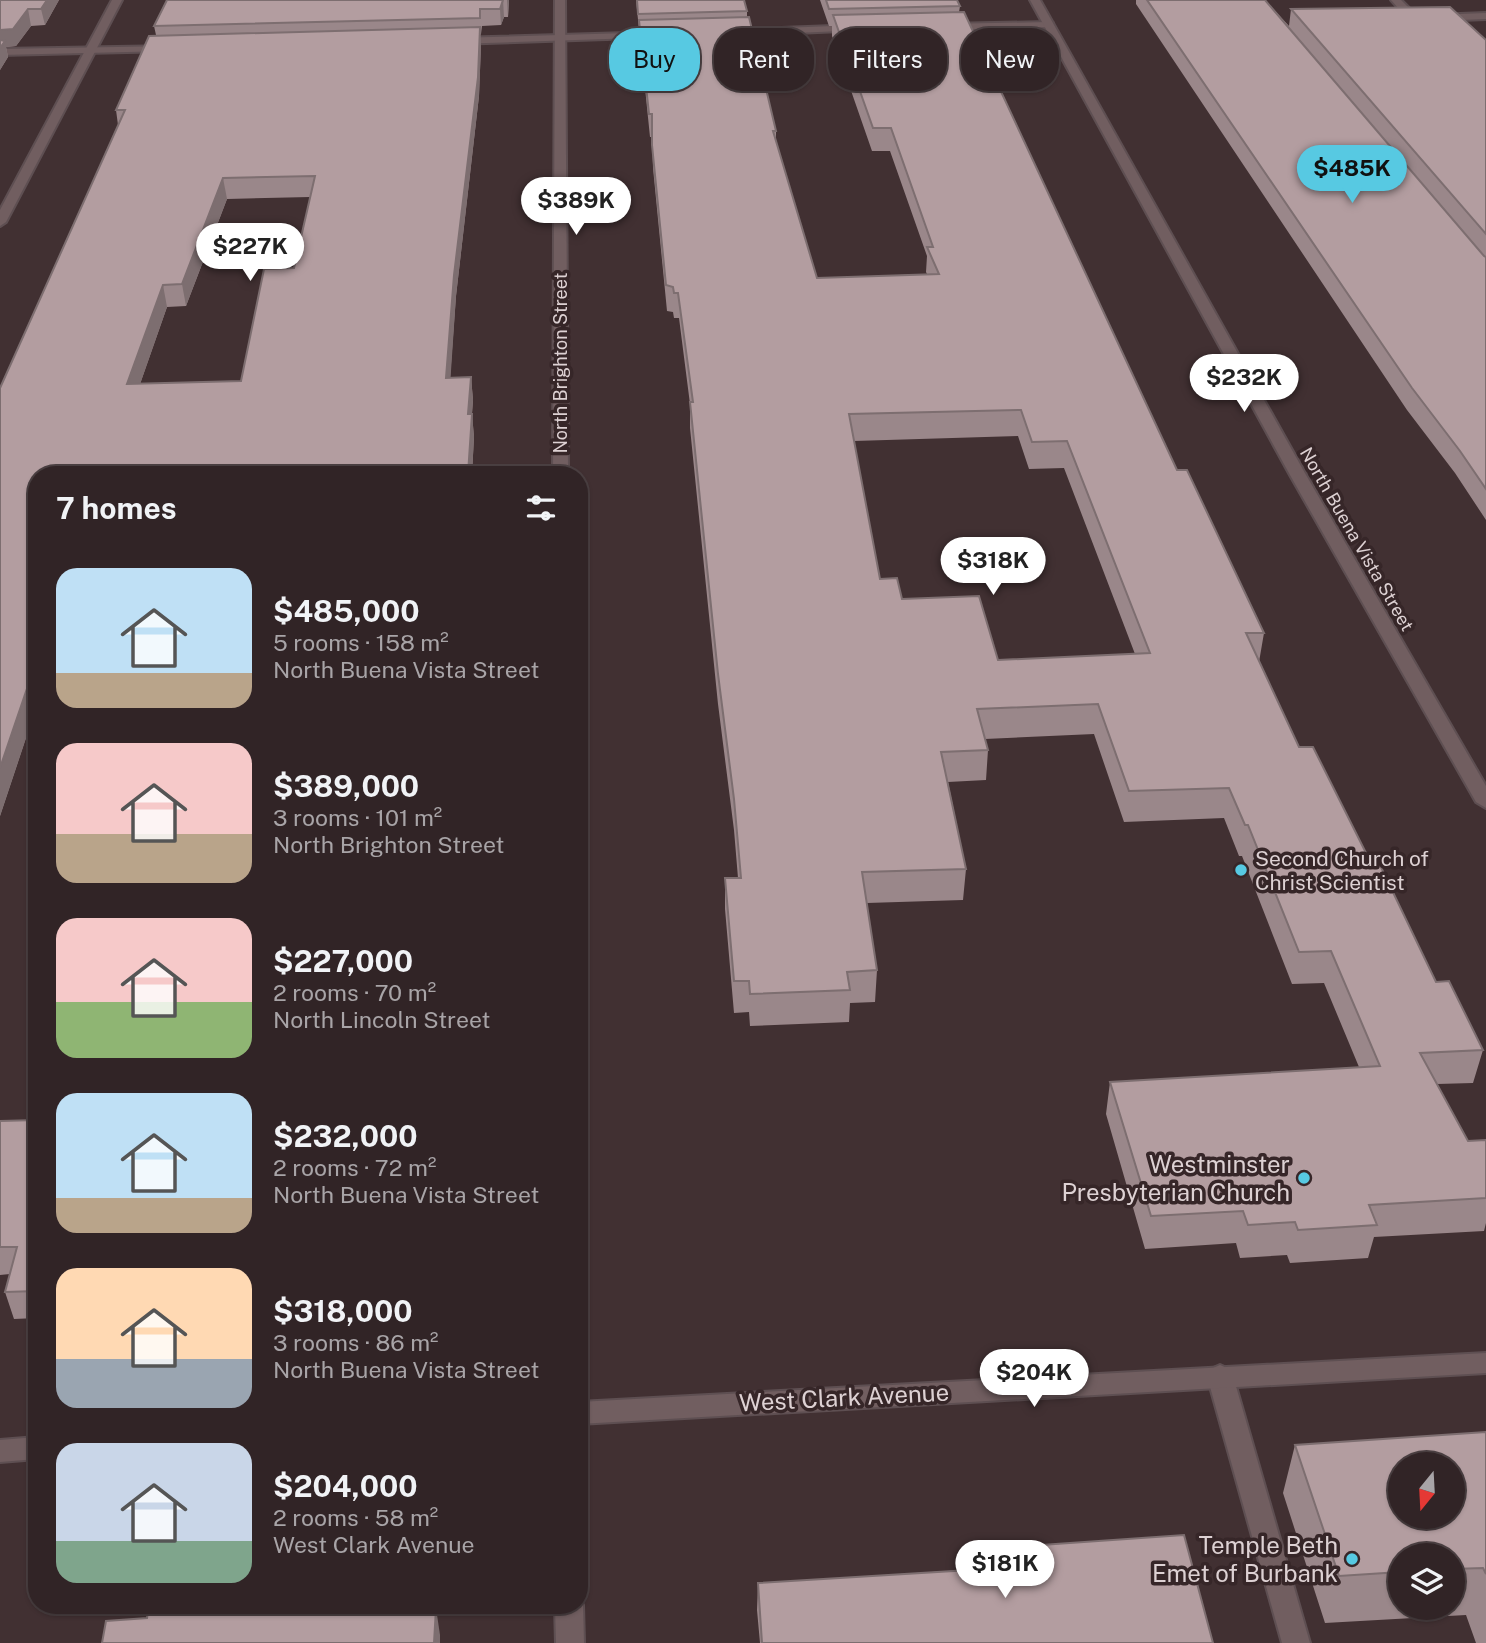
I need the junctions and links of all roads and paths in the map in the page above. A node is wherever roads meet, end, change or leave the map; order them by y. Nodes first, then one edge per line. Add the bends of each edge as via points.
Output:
1 (117, 0) edge
2 (560, 0) edge
3 (1035, 0) edge
4 (1396, 0) edge
5 (1486, 16) edge
6 (1400, 18) edge
7 (1413, 18) junction
8 (1049, 25) junction
9 (929, 27) edge
10 (828, 30) edge
11 (710, 34) edge
12 (609, 37) edge
13 (558, 39) junction
14 (448, 41) edge
15 (186, 47) edge
16 (90, 50) junction
17 (0, 52) edge
18 (0, 222) edge
19 (561, 466) edge
20 (1486, 802) edge
21 (1486, 1363) edge
22 (1220, 1376) junction
23 (588, 1412) edge
24 (28, 1449) edge
25 (0, 1451) edge
26 (569, 1614) edge
27 (570, 1643) edge
28 (1296, 1643) edge

1 - 16 street
2 - 13 street, North Brighton Street
3 - 8 street, North Buena Vista Street
4 - 7 street
5 - 7 street
6 - 7 street
8 - 9 street
8 - 20 street, North Buena Vista Street via 1298,475
10 - 11 street
12 - 13 street
13 - 14 street
13 - 19 street, North Brighton Street
15 - 16 street
16 - 17 street
16 - 18 street
21 - 22 street, West Clark Avenue
22 - 23 street, West Clark Avenue
22 - 28 street
24 - 25 street
26 - 27 street

